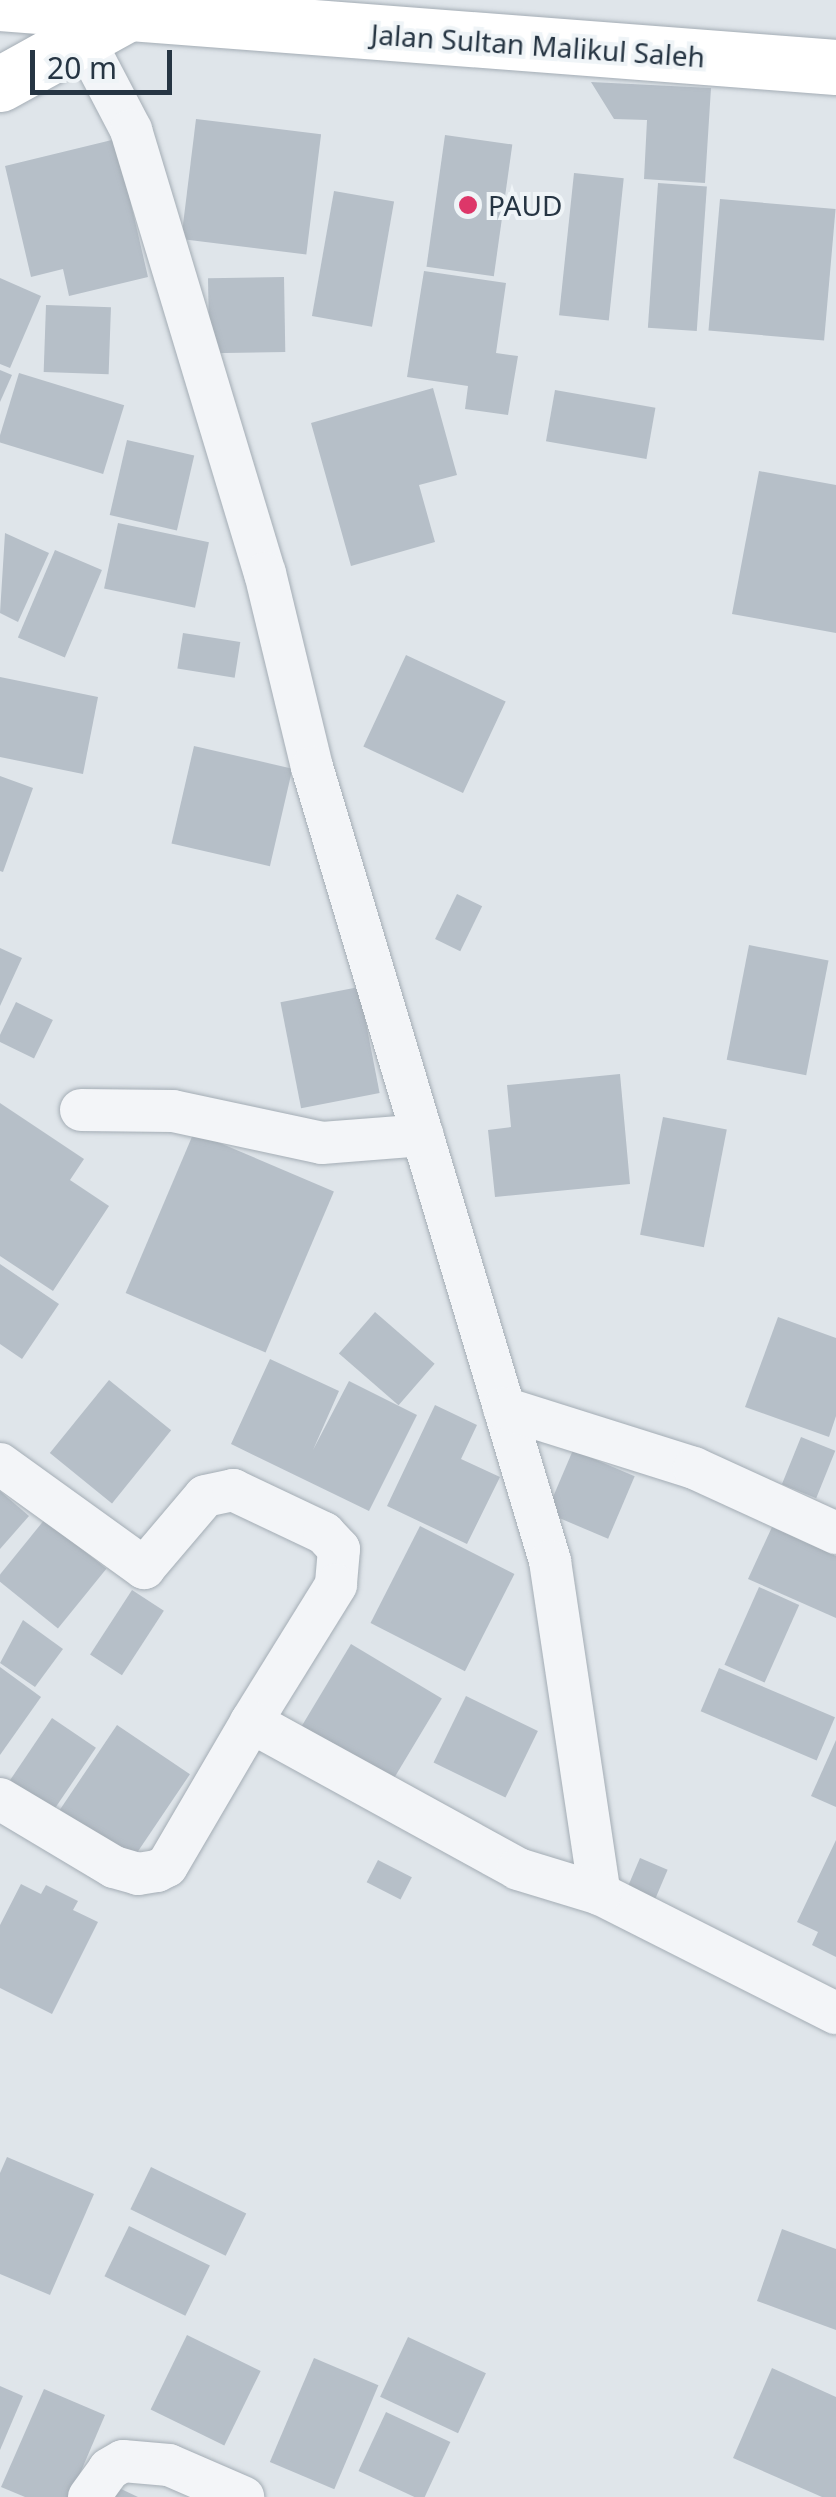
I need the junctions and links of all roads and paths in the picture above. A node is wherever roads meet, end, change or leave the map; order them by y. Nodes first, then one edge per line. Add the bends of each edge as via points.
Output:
1 (0, 3) edge
2 (103, 27) junction
3 (836, 67) edge
4 (0, 84) edge
5 (81, 1110) dead end
6 (423, 1135) junction
7 (504, 1408) junction
8 (0, 1464) edge
9 (836, 1533) edge
10 (250, 1722) junction
11 (0, 1799) edge
12 (600, 1894) junction
13 (836, 2013) edge
14 (89, 2497) edge
15 (244, 2497) edge

1 - 2 main road, Jalan Sultan Malikul Saleh
2 - 3 main road, Jalan Sultan Malikul Saleh
2 - 4 main road
2 - 6 street
5 - 6 street via 173,1111 322,1143
6 - 7 street
7 - 9 street via 694,1468
7 - 12 street via 550,1561
8 - 10 street via 144,1568 205,1496 233,1490 324,1533 338,1549 336,1585
10 - 11 street via 167,1866 157,1871 114,1867
10 - 12 street via 518,1869
12 - 13 street
14 - 15 street via 123,2461 169,2464

